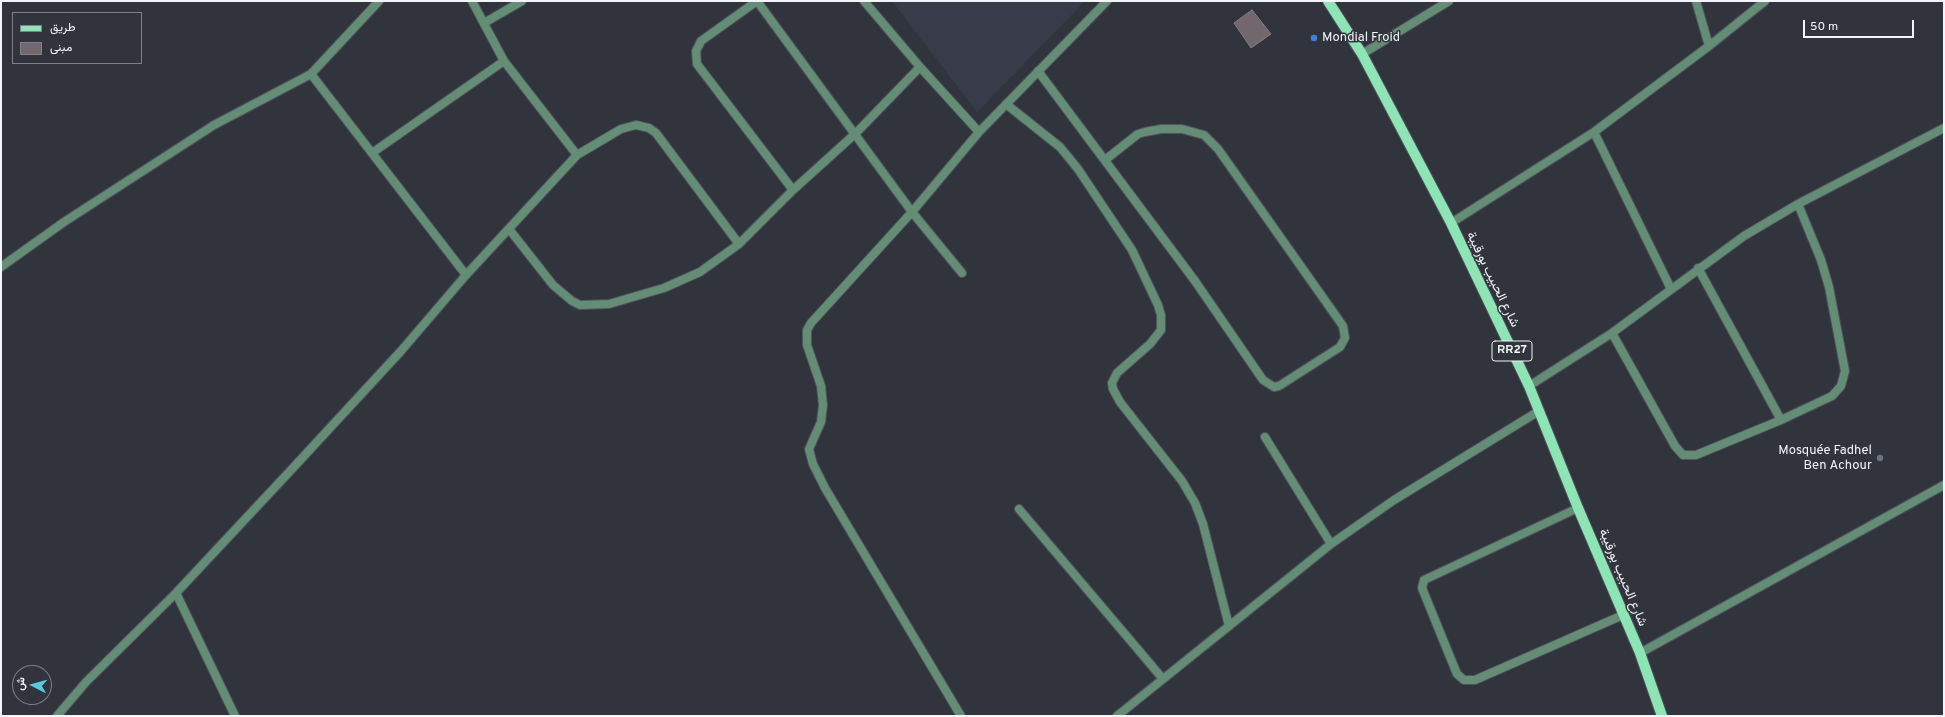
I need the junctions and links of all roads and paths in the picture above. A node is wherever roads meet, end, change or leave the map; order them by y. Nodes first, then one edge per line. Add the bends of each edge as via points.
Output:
1 (379, 1) edge
2 (472, 1) edge
3 (522, 1) edge
4 (757, 1) edge
5 (864, 1) edge
6 (1107, 1) edge
7 (1328, 1) edge
8 (1449, 1) edge
9 (1696, 1) edge
10 (1765, 1) edge
11 (484, 23) junction
12 (1709, 46) junction
13 (1362, 54) junction
14 (504, 61) junction
15 (920, 67) junction
16 (1038, 71) junction
17 (311, 74) junction
18 (1006, 104) junction
19 (1944, 128) edge
20 (979, 132) junction
21 (1594, 132) junction
22 (856, 133) junction
23 (372, 153) junction
24 (577, 155) junction
25 (1105, 160) junction
26 (793, 190) junction
27 (1798, 204) junction
28 (912, 212) junction
29 (1451, 223) junction
30 (509, 228) junction
31 (739, 244) junction
32 (1, 268) edge
33 (1698, 268) junction
34 (962, 273) dead end
35 (466, 276) junction
36 (1672, 289) junction
37 (1612, 333) junction
38 (1528, 386) junction
39 (1539, 411) junction
40 (1782, 420) junction
41 (1265, 437) dead end
42 (1944, 485) edge
43 (1578, 508) junction
44 (1019, 509) dead end
45 (1331, 544) junction
46 (176, 593) junction
47 (1623, 615) junction
48 (1229, 626) junction
49 (1640, 653) junction
50 (1163, 679) junction
51 (57, 716) edge
52 (235, 716) edge
53 (961, 716) edge
54 (1117, 716) edge
55 (1662, 716) edge

1 - 17 street
2 - 11 street
3 - 11 street
4 - 22 street
4 - 26 street via 701,41 696,51 697,64
5 - 15 street
6 - 16 street
7 - 13 main road, شارع الحبيب بورقيبة / RR27
8 - 13 street
9 - 12 street
10 - 12 street
11 - 14 street
12 - 21 street
13 - 29 main road, شارع الحبيب بورقيبة / RR27
14 - 23 street
14 - 24 street
15 - 20 street
15 - 22 street
16 - 18 street
16 - 25 street
17 - 23 street
17 - 32 street via 214,125 64,222
18 - 20 street
18 - 48 street via 1060,147 1074,163 1132,250 1156,300 1162,330 1117,373 1112,382 1113,389 1195,503 1203,524
19 - 27 street
20 - 28 street
21 - 29 street
21 - 36 street
22 - 26 street
22 - 28 street
23 - 35 street
24 - 30 street
24 - 31 street via 621,128 636,125 649,128 656,133
25 - 25 street via 1268,385 1279,386 1340,347 1345,338 1343,326 1211,141 1182,129 1152,130 1138,134
26 - 31 street
27 - 33 street via 1744,236
27 - 40 street via 1829,287 1845,371 1841,386 1832,396
28 - 34 street
28 - 53 street via 807,330 806,345 821,386 823,405 821,422 809,449 821,482
29 - 38 main road, شارع الحبيب بورقيبة / RR27
30 - 31 street via 553,285 580,306 609,304 664,288 700,272
30 - 35 street
33 - 36 street
33 - 40 street
35 - 46 street via 401,351
36 - 37 street
37 - 38 street
37 - 40 street via 1683,455 1696,455
38 - 39 main road, شارع الحبيب بورقيبة / RR27
39 - 43 main road, شارع الحبيب بورقيبة / RR27
39 - 45 street via 1394,500
41 - 45 street
42 - 49 street
43 - 47 main road, شارع الحبيب بورقيبة / RR27
43 - 47 street via 1425,579 1422,588 1457,674 1464,680 1475,680
44 - 50 street
45 - 48 street
46 - 51 street via 104,664
46 - 52 street
47 - 49 main road, شارع الحبيب بورقيبة / RR27
48 - 50 street
49 - 55 main road, شارع الحبيب بورقيبة / RR27
50 - 54 street

